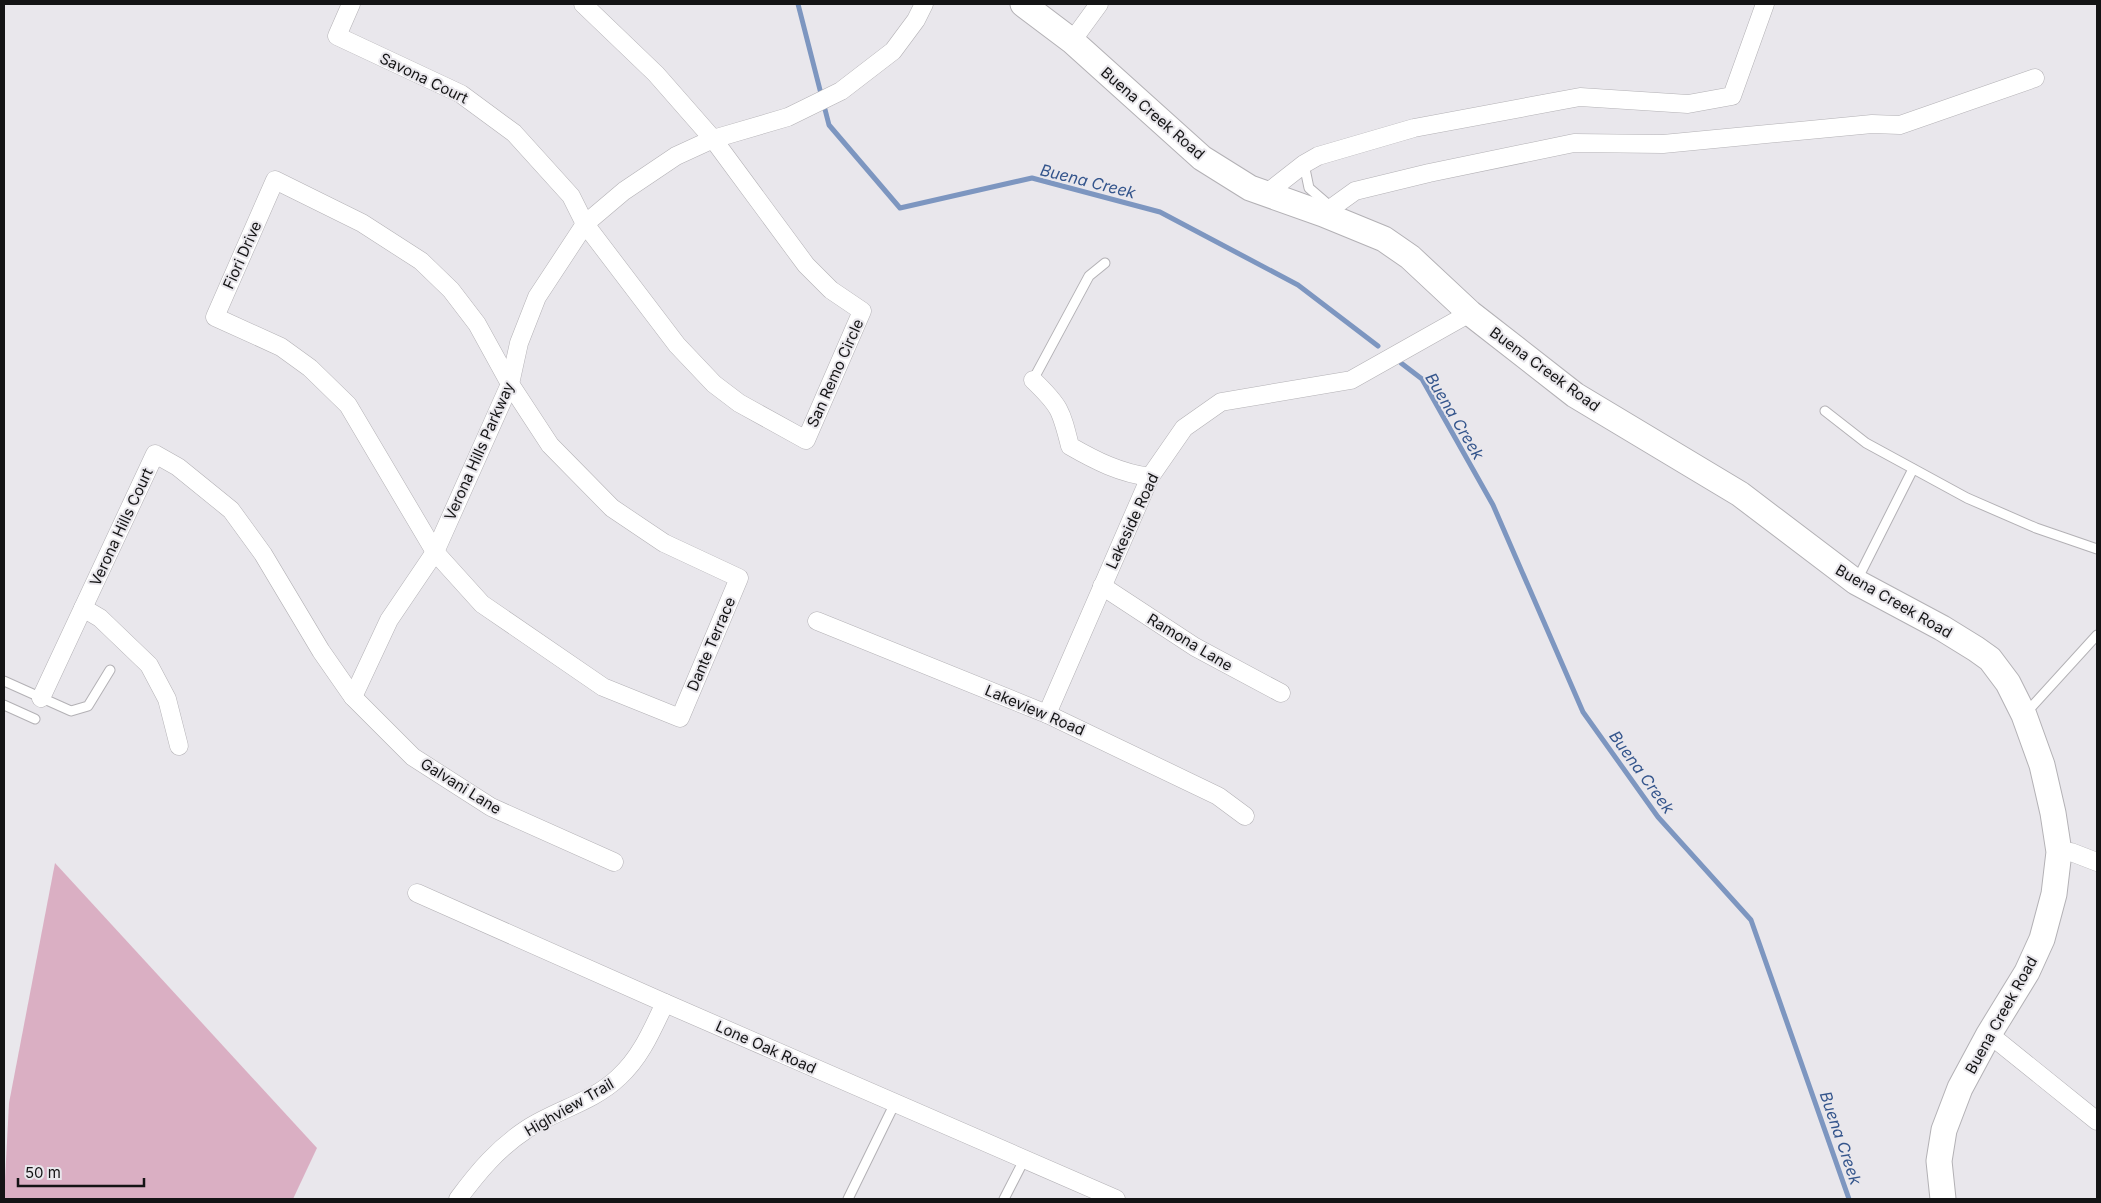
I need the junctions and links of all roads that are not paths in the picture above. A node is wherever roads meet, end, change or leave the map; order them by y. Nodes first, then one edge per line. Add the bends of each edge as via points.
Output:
1 (351, 4) edge
2 (583, 4) edge
3 (924, 4) edge
4 (1023, 4) edge
5 (1099, 4) edge
6 (1765, 4) edge
7 (1072, 41) junction
8 (2035, 78) dead end
9 (713, 139) junction
10 (1304, 164) junction
11 (1267, 193) junction
12 (1327, 210) junction
13 (585, 224) junction
14 (1105, 262) dead end
15 (1470, 313) junction
16 (1033, 380) joint
17 (510, 384) junction
18 (1825, 411) dead end
19 (1913, 469) junction
20 (1150, 477) junction
21 (2097, 549) edge
22 (435, 552) junction
23 (1856, 582) junction
24 (1102, 586) junction
25 (83, 608) junction
26 (817, 621) dead end
27 (2097, 636) edge
28 (110, 670) dead end
29 (4, 682) edge
30 (1281, 693) dead end
31 (353, 697) junction
32 (42, 698) junction
33 (4, 705) edge
34 (1047, 714) junction
35 (2024, 716) junction
36 (35, 719) dead end
37 (179, 746) dead end
38 (1245, 816) dead end
39 (2059, 852) junction
40 (614, 862) dead end
41 (2097, 862) edge
42 (417, 893) dead end
43 (665, 1003) junction
44 (1989, 1034) junction
45 (895, 1103) junction
46 (2097, 1121) edge
47 (1024, 1160) junction
48 (458, 1199) edge
49 (848, 1199) edge
50 (1004, 1199) edge
51 (1116, 1199) edge
52 (1943, 1199) edge

1 - 13 street, Savona Court via 336,36 461,94 514,133 571,196
2 - 9 street via 656,74
3 - 9 street, Verona Hills Parkway via 893,51 841,91 788,117
4 - 7 main road, Buena Creek Road
5 - 7 street
6 - 10 street via 1732,96 1688,104 1580,97 1414,128 1318,156
7 - 11 main road, Buena Creek Road via 1202,158 1250,188
8 - 12 street via 1900,126 1872,124 1663,144 1574,143 1356,191
9 - 13 street, Verona Hills Parkway via 676,156 624,191
9 - 13 street, San Remo Circle via 806,265 831,290 862,311 806,440 739,403 714,384 677,345
10 - 11 street
10 - 12 lane via 1310,188
11 - 12 main road, Buena Creek Road
12 - 15 main road, Buena Creek Road via 1384,239 1410,257
13 - 17 street, Verona Hills Parkway via 537,297 519,342
14 - 16 lane via 1089,276
15 - 20 street, Lakeside Road via 1351,380 1221,402 1184,428
15 - 23 main road, Buena Creek Road via 1575,395 1740,494
16 - 20 street via 1062,414 1070,446 1130,474
17 - 22 street, Verona Hills Parkway
17 - 22 street, Dante Terrace via 550,445 612,508 664,543 739,578 680,718 603,687 482,604
17 - 22 street, Fiori Drive via 477,324 451,290 421,261 362,223 275,180 215,318 282,347 348,404
18 - 19 lane via 1866,443
19 - 21 lane via 1967,498 2036,528
19 - 23 lane
20 - 24 street, Lakeside Road
22 - 31 street, Verona Hills Parkway via 389,620
23 - 35 main road, Buena Creek Road via 1942,628 1990,659 2008,683
24 - 30 street, Ramona Lane via 1195,647
24 - 34 street, Lakeside Road
25 - 31 street, Verona Hills Court via 155,454 178,467 231,510 263,554 321,651
25 - 32 street, Verona Hills Court
25 - 37 street via 100,618 149,665 167,699
26 - 34 street, Lakeview Road
27 - 35 lane
28 - 32 lane via 88,706 71,711
29 - 32 lane
31 - 40 street, Galvani Lane via 413,757 491,807
33 - 36 lane
34 - 38 street, Lakeview Road via 1218,796
35 - 39 main road, Buena Creek Road via 2048,787
39 - 41 street via 2071,852
39 - 44 main road, Buena Creek Road via 2054,894 2042,939 2027,972
42 - 43 street, Lone Oak Road
43 - 45 street, Lone Oak Road
43 - 48 street, Highview Trail via 644,1047 619,1078 590,1098 527,1129 484,1164
44 - 46 street
44 - 52 main road, Buena Creek Road via 1960,1088 1944,1130 1939,1161
45 - 47 street, Lone Oak Road
45 - 49 lane
47 - 50 lane
47 - 51 street, Lone Oak Road

